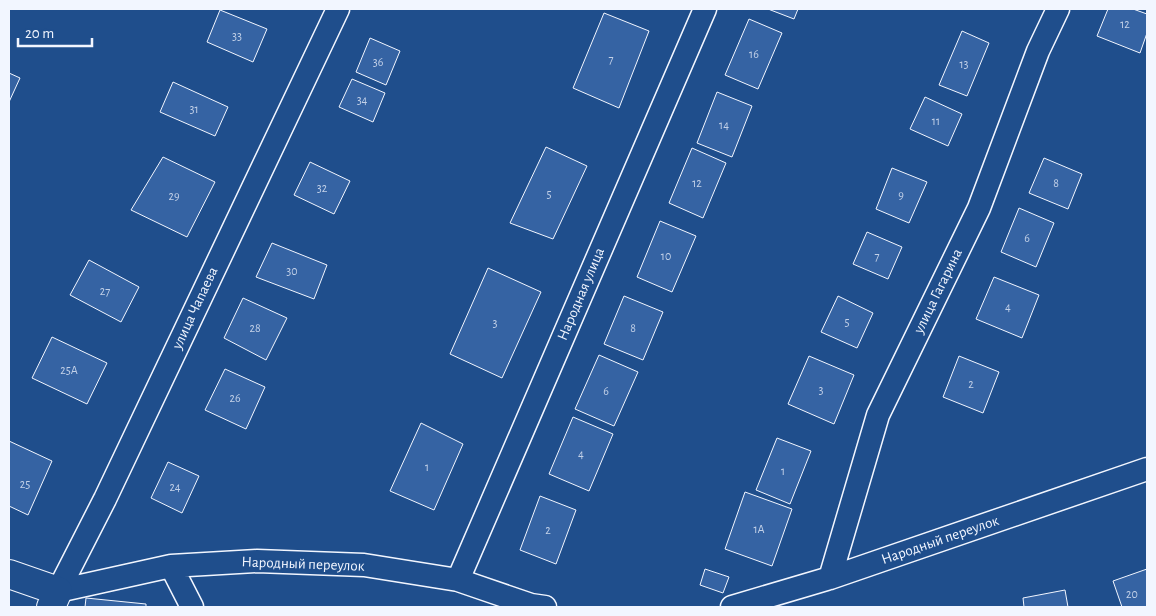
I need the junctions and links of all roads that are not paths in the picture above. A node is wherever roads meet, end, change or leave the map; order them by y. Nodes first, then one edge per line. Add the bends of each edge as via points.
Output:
1 (338, 9) edge
2 (705, 9) edge
3 (1058, 9) edge
4 (1147, 469) edge
5 (171, 566) junction
6 (9, 574) edge
7 (830, 578) junction
8 (458, 580) junction
9 (55, 599) edge
10 (192, 607) edge
11 (545, 607) edge
12 (732, 607) edge

1 - 9 street, улица Чапаева
2 - 8 street, Народная улица
3 - 7 street, улица Гагарина via 1038,51 979,208 878,415
4 - 7 street, Народный переулок
5 - 8 street, Народный переулок via 257,560 364,565
5 - 9 street, Народный переулок
5 - 10 street
6 - 9 street
7 - 12 street, Народный переулок
8 - 11 street, Народный переулок

